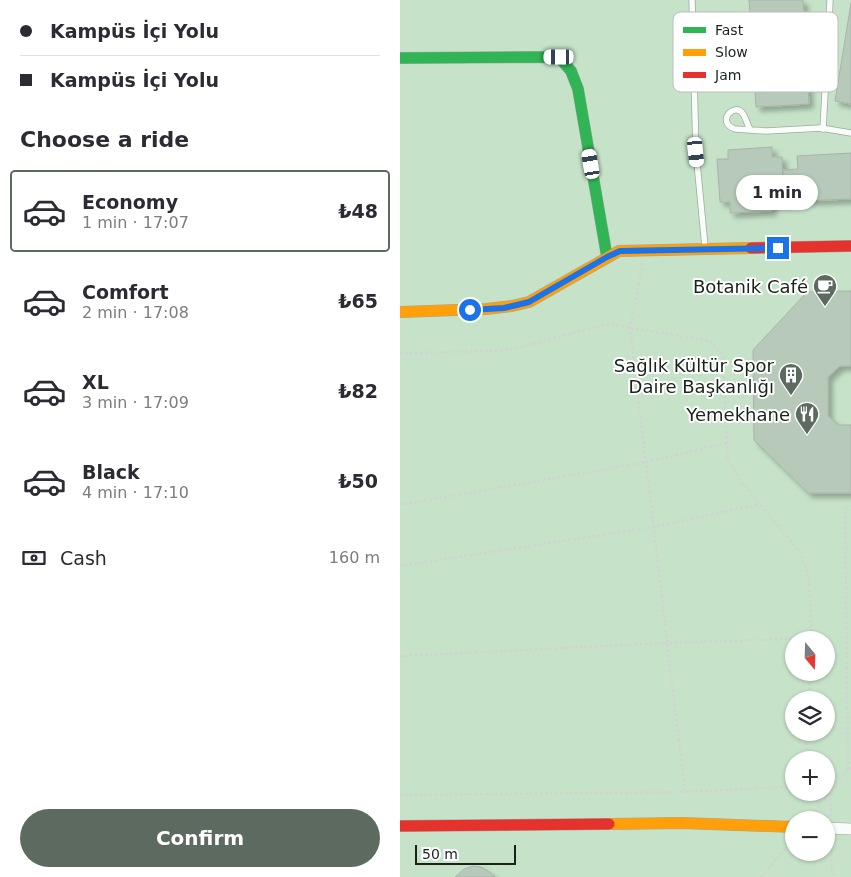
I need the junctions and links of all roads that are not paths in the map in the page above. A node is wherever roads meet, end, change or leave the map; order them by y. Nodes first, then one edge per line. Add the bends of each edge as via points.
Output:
1 (400, 58) edge
2 (694, 92) edge
3 (826, 92) edge
4 (824, 129) junction
5 (750, 130) dead end
6 (851, 133) edge
7 (851, 246) edge
8 (706, 249) junction
9 (607, 257) junction
10 (400, 312) edge
11 (400, 826) edge
12 (785, 827) edge
13 (835, 828) edge
14 (851, 829) edge

1 - 9 street via 559,57 571,71 578,89
2 - 8 lane via 696,152
3 - 4 lane
4 - 5 lane
4 - 6 lane
7 - 8 street
8 - 9 street via 620,251
9 - 10 street via 517,306
11 - 12 street via 682,823
13 - 14 street

